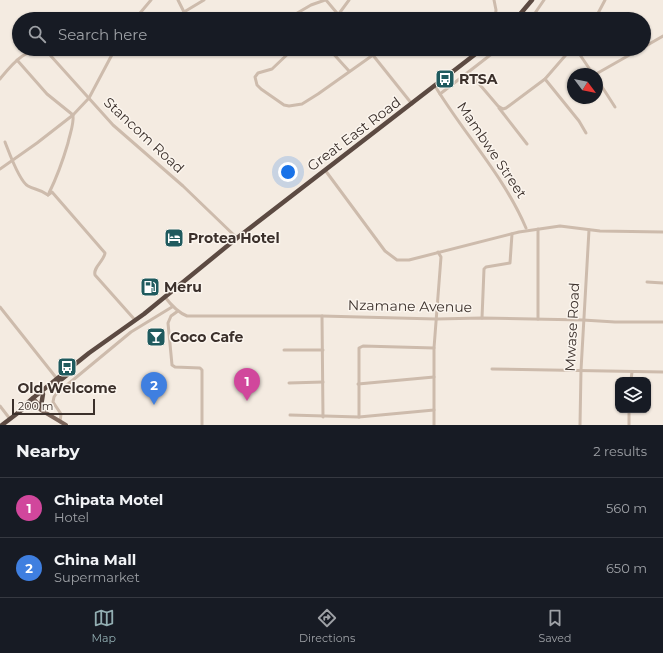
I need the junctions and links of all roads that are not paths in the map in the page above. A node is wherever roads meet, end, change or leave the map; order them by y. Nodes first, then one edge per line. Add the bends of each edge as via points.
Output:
1 (151, 0) edge
2 (178, 0) edge
3 (204, 0) edge
4 (326, 0) edge
5 (349, 0) edge
6 (494, 0) edge
7 (532, 0) edge
8 (544, 0) edge
9 (605, 0) edge
10 (141, 12) edge
11 (184, 12) joint
12 (299, 12) edge
13 (336, 12) edge
14 (340, 12) edge
15 (496, 12) edge
16 (522, 12) edge
17 (535, 12) edge
18 (598, 12) edge
19 (663, 36) edge
20 (651, 43) edge
21 (20, 56) edge
22 (50, 56) edge
23 (111, 56) edge
24 (286, 56) edge
25 (336, 56) edge
26 (370, 56) edge
27 (375, 56) edge
28 (473, 56) edge
29 (489, 56) edge
30 (565, 56) edge
31 (581, 56) edge
32 (627, 56) edge
33 (16, 60) junction
34 (590, 68) edge
35 (603, 70) edge
36 (350, 71) junction
37 (469, 72) junction
38 (0, 79) edge
39 (545, 79) junction
40 (435, 86) junction
41 (603, 88) edge
42 (440, 94) junction
43 (89, 98) junction
44 (412, 104) junction
45 (498, 106) junction
46 (615, 107) dead end
47 (73, 115) junction
48 (586, 134) dead end
49 (5, 142) dead end
50 (526, 144) dead end
51 (12, 160) junction
52 (0, 169) edge
53 (324, 170) junction
54 (48, 195) junction
55 (526, 228) dead end
56 (538, 229) junction
57 (589, 230) junction
58 (663, 232) edge
59 (512, 234) junction
60 (237, 238) junction
61 (438, 252) junction
62 (647, 282) dead end
63 (663, 283) edge
64 (165, 296) junction
65 (0, 307) edge
66 (172, 307) junction
67 (178, 312) junction
68 (322, 316) junction
69 (482, 318) junction
70 (436, 319) junction
71 (538, 319) junction
72 (135, 320) junction
73 (584, 320) junction
74 (663, 322) edge
75 (434, 348) junction
76 (284, 350) dead end
77 (323, 350) junction
78 (492, 369) dead end
79 (581, 370) junction
80 (632, 372) junction
81 (663, 372) edge
82 (434, 377) junction
83 (631, 377) edge
84 (58, 380) junction
85 (323, 382) junction
86 (289, 384) dead end
87 (358, 384) junction
88 (43, 394) junction
89 (33, 400) junction
90 (0, 406) edge
91 (40, 407) junction
92 (23, 408) junction
93 (434, 410) junction
94 (630, 413) edge
95 (290, 415) dead end
96 (323, 417) junction
97 (359, 417) junction
98 (10, 418) junction
99 (60, 422) junction
100 (2, 425) edge
101 (66, 425) edge
102 (202, 425) edge
103 (434, 425) edge
104 (580, 425) edge
105 (629, 425) edge

1 - 10 street
2 - 11 street
3 - 11 street
4 - 12 street
4 - 13 street
5 - 14 street
6 - 15 street
7 - 16 highway
8 - 17 street
9 - 18 street
19 - 20 street
21 - 33 street, Stancom Road
22 - 43 street, Stancom Road
23 - 43 street
24 - 36 street via 272,69 256,75 255,80 257,85 284,105 302,104
25 - 36 street
26 - 36 street
27 - 44 street
28 - 40 highway, Great East Road
29 - 37 street
30 - 39 street
31 - 34 street
32 - 35 street
33 - 38 street, Stancom Road
33 - 47 street via 48,94
37 - 42 street
37 - 45 street
39 - 45 street via 506,108
39 - 48 street via 579,121
40 - 42 street, Mambwe Street
40 - 44 highway, Great East Road
41 - 46 street
42 - 55 street, Mambwe Street via 500,179 518,208
43 - 47 street
43 - 60 street, Stancom Road via 113,125 188,190
44 - 53 highway, Great East Road
45 - 50 street
47 - 51 street
47 - 54 street via 73,125 64,159
49 - 51 street
51 - 52 street
51 - 54 street via 26,185
53 - 60 highway, Great East Road
53 - 61 street via 392,257 402,261
54 - 72 street via 52,192 104,253 95,275
56 - 57 street via 560,226
56 - 59 street
56 - 71 street
57 - 58 street
57 - 73 street, Mwase Road
59 - 61 street
59 - 69 street via 510,263 484,268
60 - 64 highway, Great East Road
61 - 70 street via 442,257
62 - 63 street
64 - 66 street, Nzamane Avenue
64 - 72 highway, Great East Road
65 - 84 street
66 - 67 street, Nzamane Avenue
66 - 99 street via 131,332 56,394 53,402 61,414
67 - 68 street, Nzamane Avenue via 187,316
67 - 102 street via 171,316 168,323 172,365 175,368 202,370
68 - 70 street, Nzamane Avenue
68 - 77 street
69 - 70 street, Nzamane Avenue
69 - 71 street, Nzamane Avenue
70 - 75 street
71 - 73 street, Nzamane Avenue
72 - 84 highway, Great East Road
73 - 74 street, Nzamane Avenue
73 - 79 street, Mwase Road
75 - 82 street
75 - 87 street via 361,347
76 - 77 street
77 - 85 street
78 - 79 street
79 - 80 street
79 - 104 street, Mwase Road
80 - 81 street
80 - 83 street
82 - 87 street
82 - 93 street
84 - 88 highway, Great East Road
84 - 89 highway, Great East Road
85 - 86 street
85 - 96 street
87 - 97 street
88 - 89 highway, Great East Road
88 - 91 highway
89 - 91 main road
89 - 92 highway, Great East Road
90 - 98 street
91 - 92 highway
91 - 99 main road
92 - 98 highway, Great East Road
93 - 97 street
93 - 103 street
94 - 105 street
95 - 96 street
96 - 97 street
98 - 100 highway, Great East Road
99 - 101 main road

